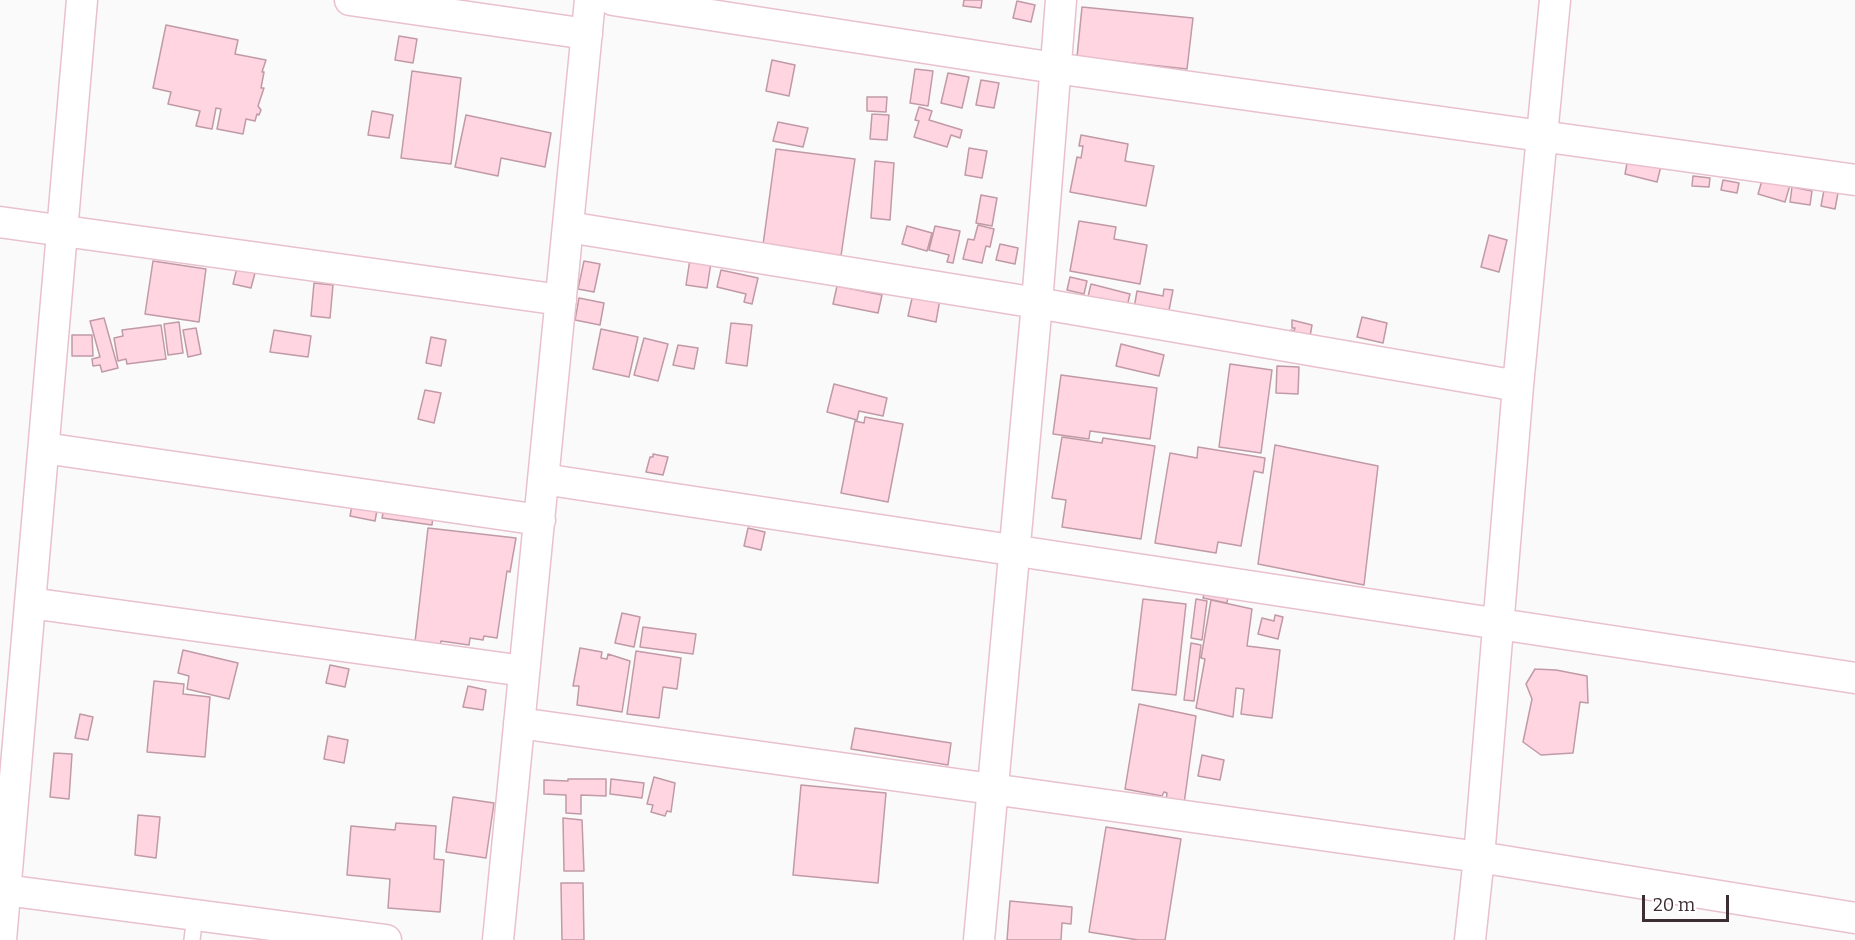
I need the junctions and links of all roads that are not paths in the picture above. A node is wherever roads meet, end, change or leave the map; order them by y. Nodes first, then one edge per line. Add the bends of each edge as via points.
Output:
1 (82, 0) edge
2 (350, 0) edge
3 (590, 0) edge
4 (613, 0) edge
5 (1061, 0) edge
6 (1555, 0) edge
7 (587, 34) junction
8 (1055, 68) junction
9 (1543, 135) junction
10 (1855, 180) edge
11 (0, 222) edge
12 (568, 227) junction
13 (62, 231) junction
14 (561, 300) junction
15 (1037, 303) junction
16 (1518, 386) junction
17 (44, 448) junction
18 (543, 479) junction
19 (540, 520) junction
20 (1013, 550) junction
21 (30, 603) junction
22 (1498, 624) junction
23 (12, 662) edge
24 (524, 671) junction
25 (1855, 678) edge
26 (519, 723) junction
27 (992, 790) junction
28 (1479, 857) junction
29 (5, 890) junction
30 (1855, 918) edge
31 (194, 928) edge
32 (1, 929) edge
33 (386, 940) edge
34 (498, 940) edge
35 (979, 940) edge
36 (1470, 940) edge

1 - 13 street
2 - 7 street
3 - 7 street
4 - 8 street
5 - 8 street
6 - 9 street
7 - 12 street
8 - 9 street
8 - 15 street
9 - 10 street
9 - 16 street
11 - 13 street
12 - 14 street
12 - 15 street
13 - 14 street
13 - 17 street
14 - 18 street
15 - 16 street
15 - 20 street
16 - 22 street
17 - 19 street
17 - 21 street
18 - 19 street
18 - 20 street
19 - 24 street
20 - 22 street
20 - 27 street
21 - 23 street
21 - 24 street
22 - 25 street
22 - 28 street
23 - 29 street
24 - 26 street
26 - 27 street
26 - 34 street
27 - 28 street
27 - 35 street
28 - 30 street
28 - 36 street
29 - 31 street
29 - 32 street
31 - 33 street

